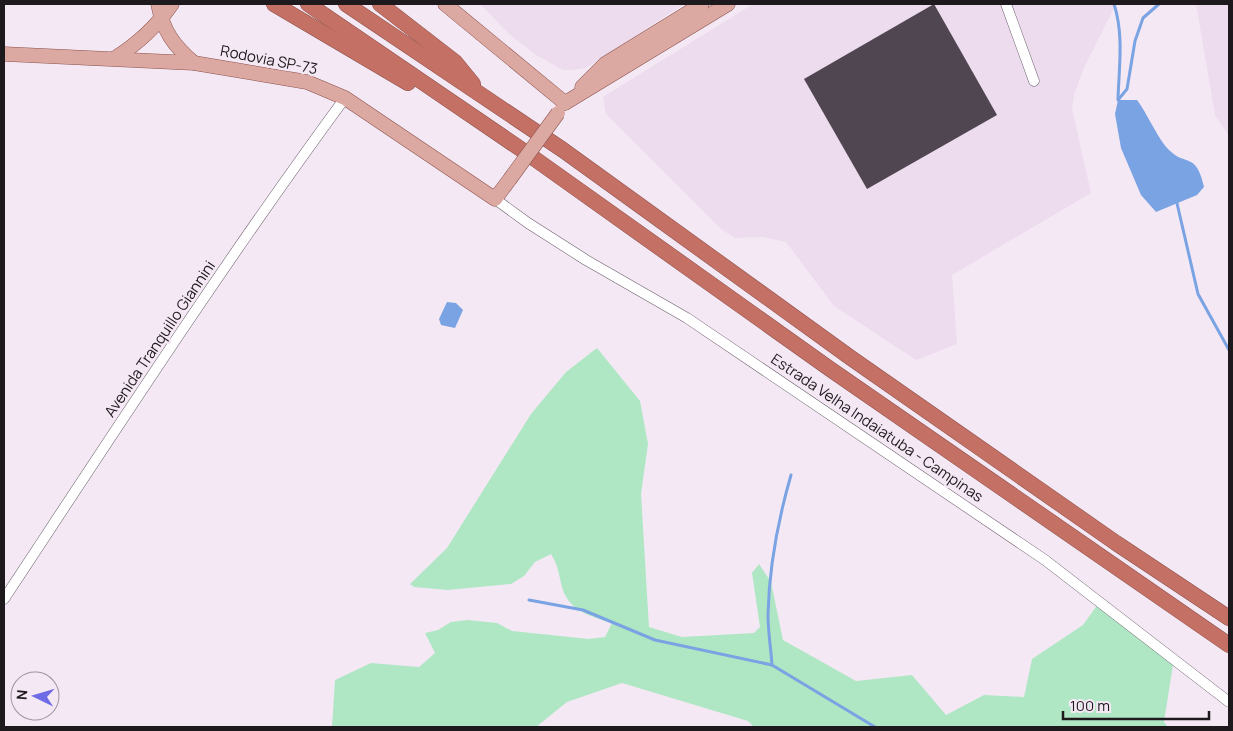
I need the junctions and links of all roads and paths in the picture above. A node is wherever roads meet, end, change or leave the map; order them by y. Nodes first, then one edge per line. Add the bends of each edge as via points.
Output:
1 (158, 4) edge
2 (172, 4) edge
3 (274, 4) edge
4 (308, 4) edge
5 (346, 4) edge
6 (380, 4) edge
7 (445, 4) edge
8 (702, 4) edge
9 (728, 4) edge
10 (1006, 4) edge
11 (161, 20) junction
12 (4, 54) edge
13 (114, 58) junction
14 (194, 63) junction
15 (1034, 81) dead end
16 (345, 98) junction
17 (486, 98) junction
18 (562, 108) junction
19 (474, 118) junction
20 (495, 199) junction
21 (4, 599) edge
22 (1229, 618) edge
23 (1229, 645) edge
24 (1229, 702) edge

1 - 11 main road
2 - 11 main road
3 - 19 highway via 374,65
4 - 19 highway
5 - 17 highway
6 - 17 highway via 455,62
7 - 18 main road
8 - 18 main road via 605,64
9 - 18 main road
10 - 15 street
11 - 13 main road via 138,43
11 - 14 main road via 172,42
12 - 13 main road, Rodovia SP-73
13 - 14 main road, Rodovia SP-73
14 - 16 main road, Rodovia SP-73 via 289,78
16 - 20 main road, Rodovia SP-73
16 - 21 street, Avenida Tranquillo Giannini via 147,384
17 - 22 highway via 665,222 851,358
18 - 20 main road, bridge
19 - 23 highway
20 - 24 street, Estrada Velha Indaiatuba - Campinas via 586,260 687,318 1037,554

